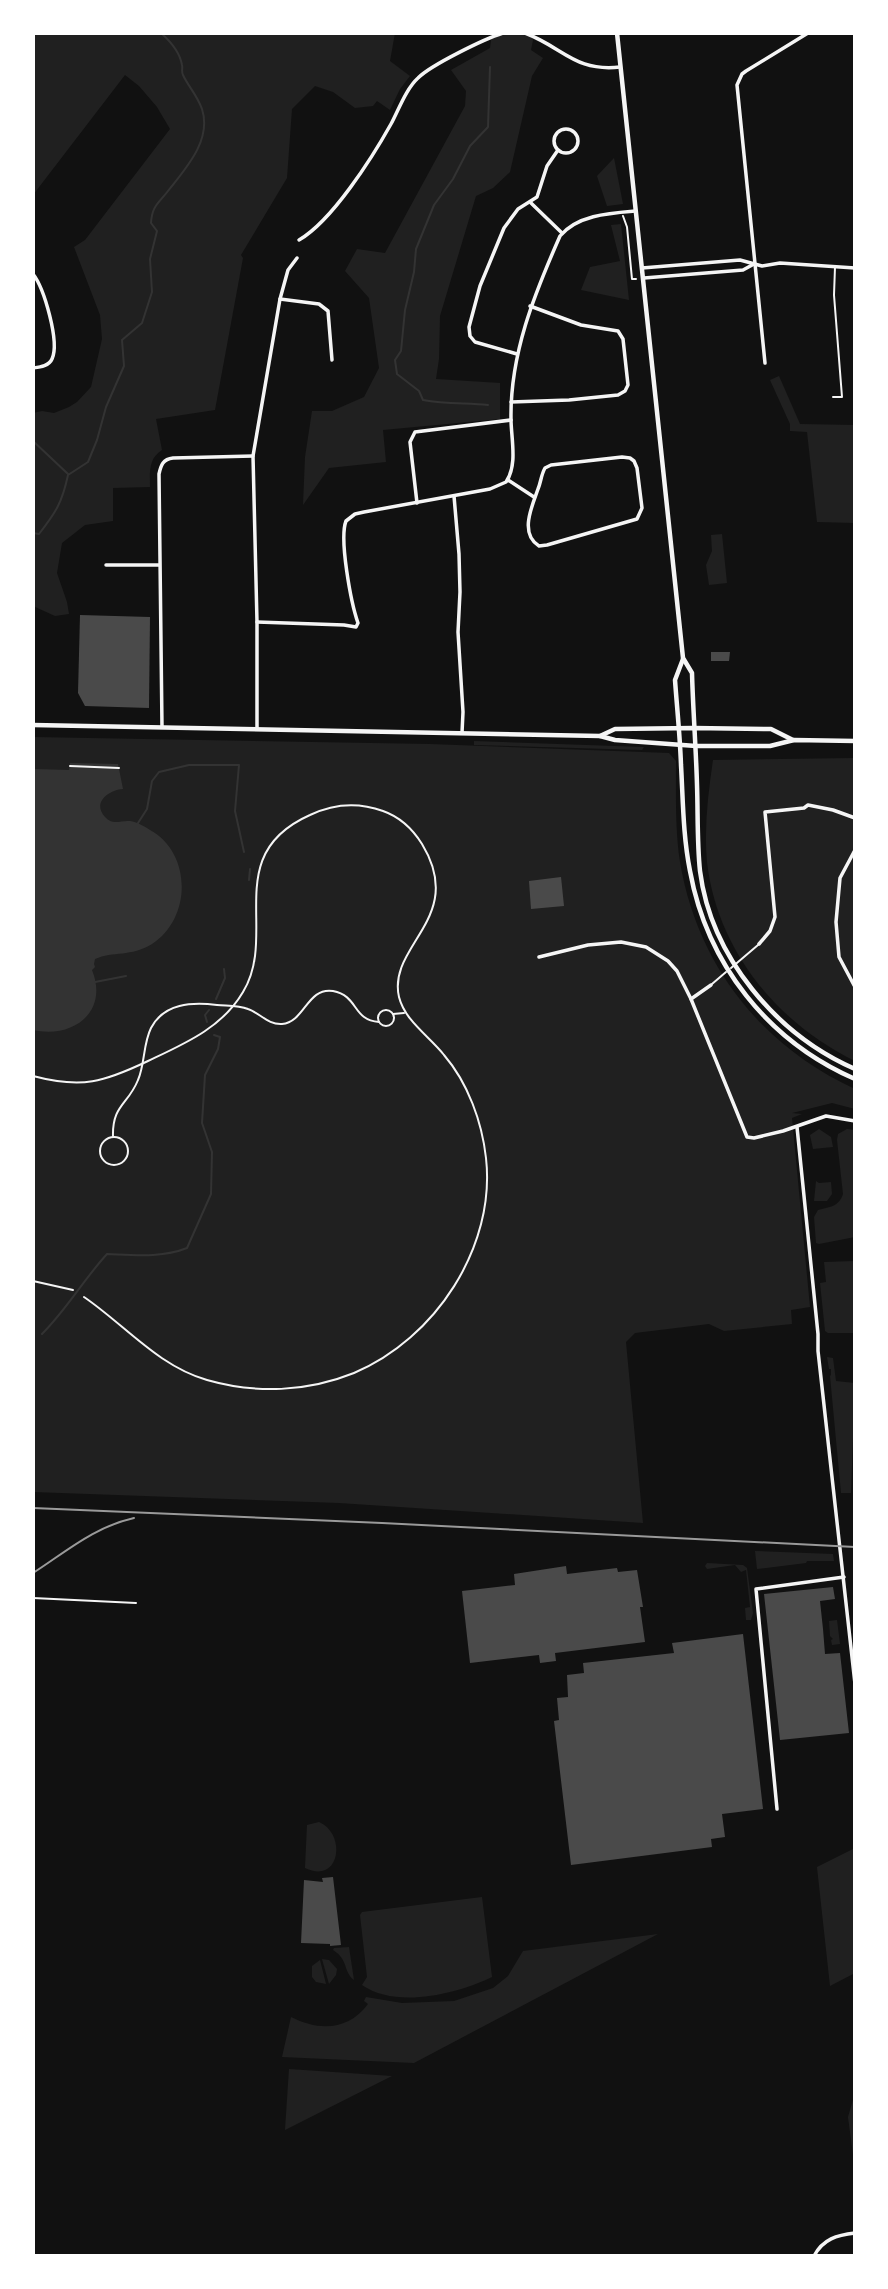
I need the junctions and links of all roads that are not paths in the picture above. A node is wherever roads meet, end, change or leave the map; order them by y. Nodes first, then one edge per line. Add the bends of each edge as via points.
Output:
1 (503, 33) edge
2 (526, 33) edge
3 (617, 33) edge
4 (808, 33) edge
5 (620, 67) junction
6 (558, 150) junction
7 (530, 202) junction
8 (635, 211) junction
9 (562, 233) junction
10 (299, 240) dead end
11 (296, 258) dead end
12 (754, 264) junction
13 (835, 267) junction
14 (642, 268) junction
15 (855, 268) edge
16 (33, 274) edge
17 (644, 278) junction
18 (280, 299) junction
19 (530, 306) junction
20 (517, 354) junction
21 (332, 360) dead end
22 (765, 363) dead end
23 (33, 368) edge
24 (833, 397) dead end
25 (511, 402) junction
26 (511, 420) junction
27 (253, 456) junction
28 (508, 480) junction
29 (453, 496) junction
30 (534, 497) junction
31 (417, 503) junction
32 (106, 565) dead end
33 (159, 565) junction
34 (257, 622) junction
35 (683, 659) junction
36 (33, 725) edge
37 (162, 727) junction
38 (679, 728) junction
39 (693, 728) junction
40 (257, 729) junction
41 (462, 733) junction
42 (600, 736) junction
43 (794, 740) junction
44 (855, 741) edge
45 (680, 744) junction
46 (696, 746) junction
47 (855, 818) edge
48 (855, 850) edge
49 (759, 944) joint
50 (538, 957) dead end
51 (711, 985) joint
52 (855, 987) edge
53 (691, 999) junction
54 (855, 1069) edge
55 (855, 1079) edge
56 (855, 1121) edge
57 (797, 1127) junction
58 (844, 1577) junction
59 (33, 1598) edge
60 (136, 1603) dead end
61 (855, 1684) edge
62 (776, 1810) dead end
63 (855, 2233) edge
64 (814, 2256) edge

1 - 10 street via 417,78 340,201 317,228
2 - 5 street via 584,65
3 - 5 main road
4 - 12 street via 738,80
5 - 8 main road
6 - 6 street via 572,152 578,145 577,135 560,131 554,139
6 - 7 street via 547,166 537,197
7 - 9 street
7 - 20 street via 518,209 504,228 469,327 475,342
8 - 9 street via 586,219
8 - 14 main road
9 - 19 street
11 - 18 street
12 - 13 street
12 - 14 street via 740,260
12 - 17 street via 743,270
12 - 22 street
13 - 15 street
13 - 24 lane via 842,397
14 - 17 main road
16 - 23 street via 47,303 54,350 47,365
17 - 35 main road
18 - 21 street via 319,304 328,312
18 - 27 street
19 - 20 street
19 - 25 street via 575,324 621,333 628,385 618,395
20 - 25 street
25 - 26 street
26 - 28 street
26 - 31 street via 415,432 410,442
27 - 33 street via 164,461 159,474
27 - 34 street
28 - 29 street via 490,489
28 - 30 street
29 - 31 street
29 - 41 street via 459,554
30 - 30 street via 530,535 540,546 632,522 642,508 637,468 630,457 551,465 541,473
31 - 34 street via 355,514 346,521 356,627
32 - 33 street
33 - 37 street
34 - 40 street
35 - 38 main road via 675,680
35 - 39 main road via 692,673
36 - 37 main road
37 - 40 main road
38 - 39 main road
38 - 42 main road via 615,729
38 - 45 main road
39 - 43 main road via 771,730
39 - 46 main road
40 - 41 main road
41 - 42 main road
42 - 45 main road
43 - 44 main road
43 - 46 main road via 770,746
45 - 46 main road
45 - 55 main road via 690,872 701,916 725,967 787,1039
46 - 54 main road via 700,871 724,946 769,1010 817,1049
47 - 49 street via 808,805 765,812 775,917
48 - 52 street via 840,878 836,922 839,957
49 - 51 lane
50 - 53 street via 621,942 646,947 677,971
51 - 53 street
53 - 57 street via 747,1137
56 - 57 street via 826,1116
57 - 58 street
58 - 61 street
58 - 62 street via 755,1589
59 - 60 lane
63 - 64 street via 830,2239

